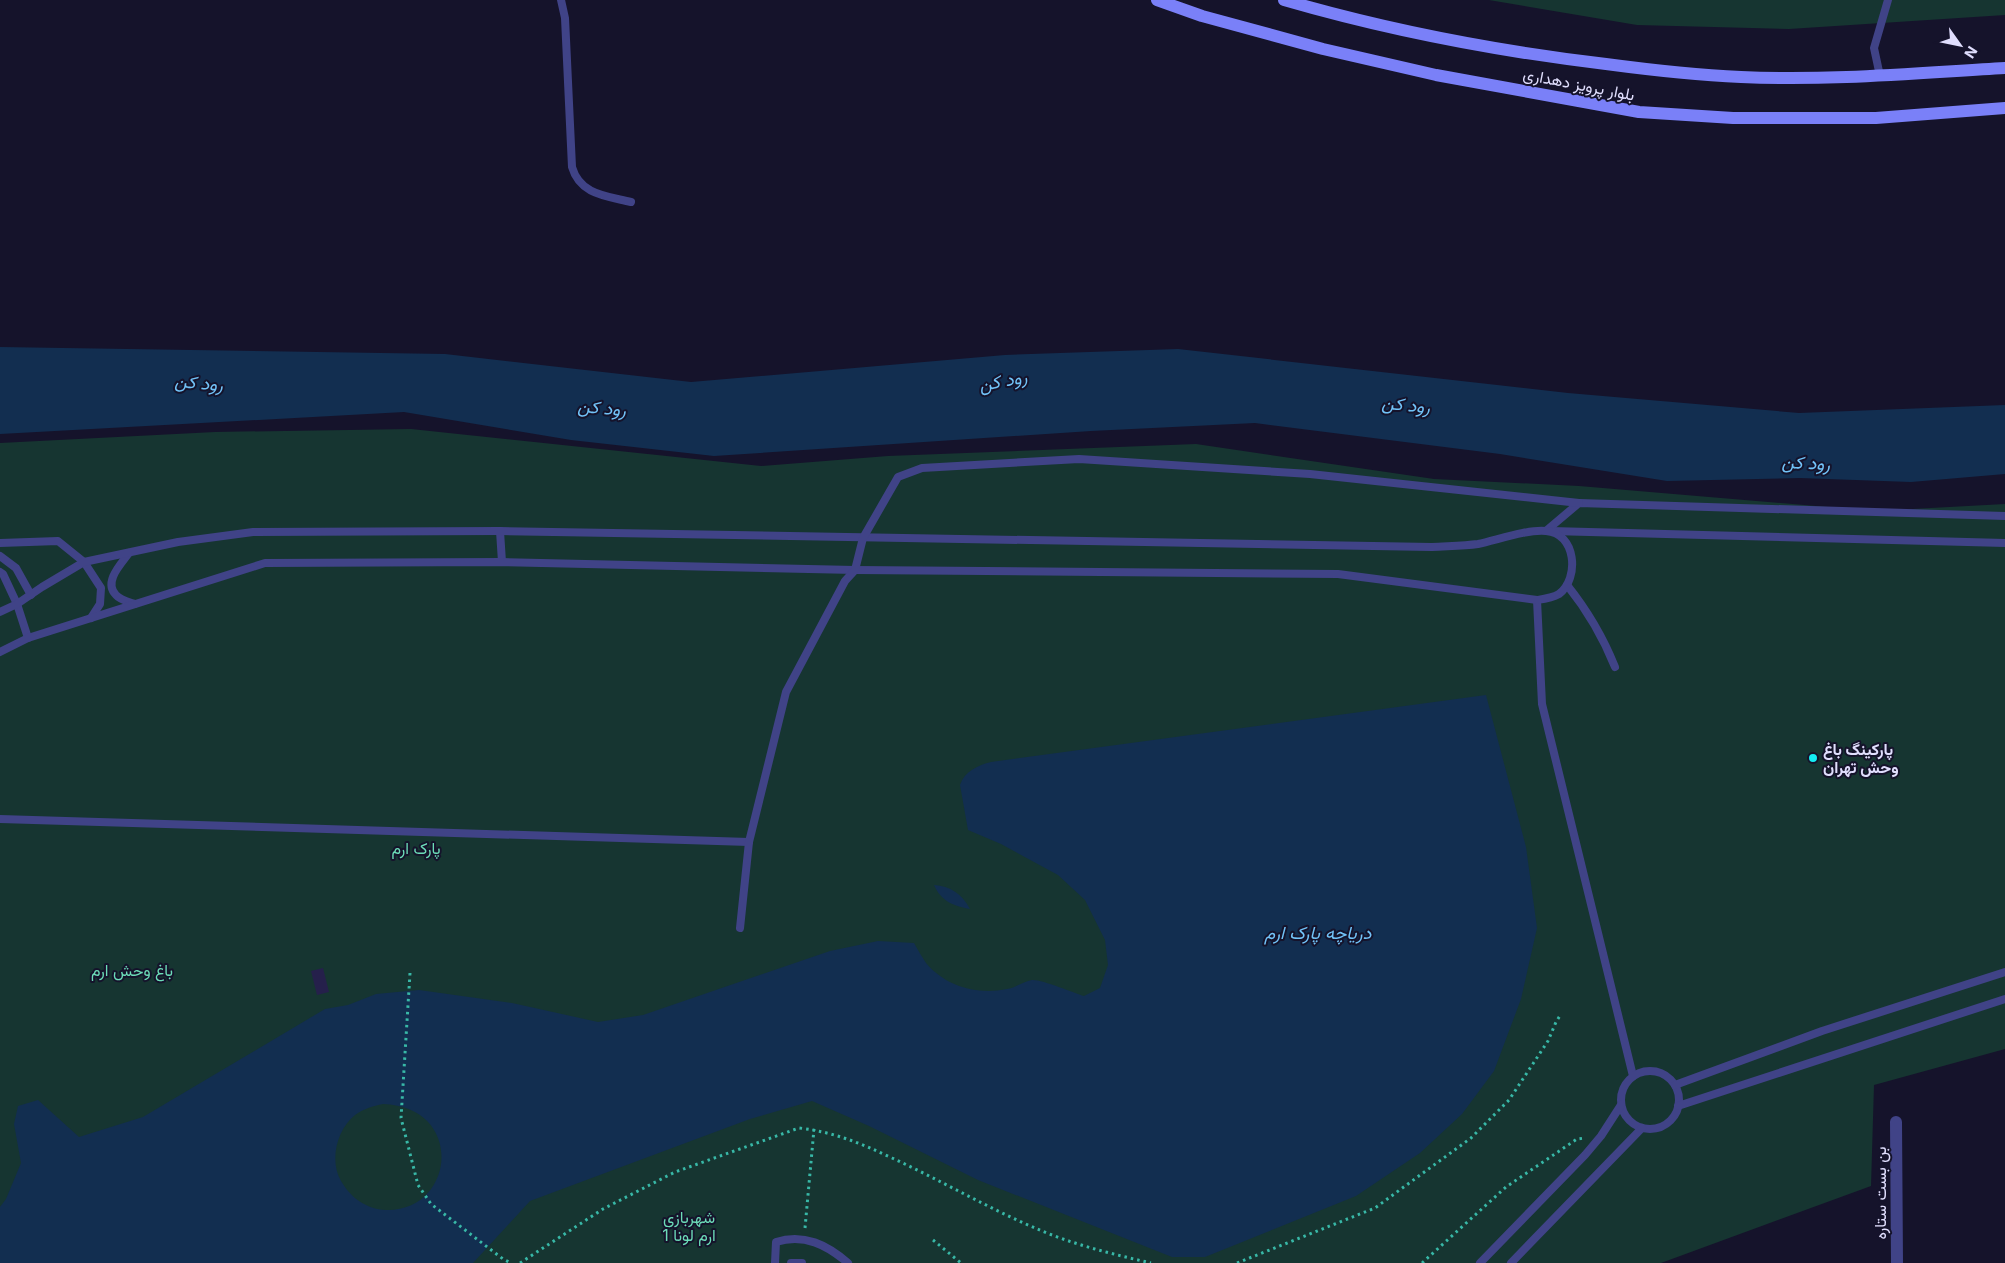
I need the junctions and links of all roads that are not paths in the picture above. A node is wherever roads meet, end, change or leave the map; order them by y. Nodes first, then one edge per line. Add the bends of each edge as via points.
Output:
1 (561, 0) edge
2 (1157, 0) edge
3 (1284, 0) edge
4 (1888, 0) edge
5 (2005, 68) edge
6 (1880, 76) junction
7 (2005, 108) edge
8 (631, 202) dead end
9 (1579, 503) junction
10 (2005, 516) edge
11 (1547, 530) junction
12 (500, 531) junction
13 (863, 538) junction
14 (0, 543) edge
15 (2005, 543) edge
16 (129, 553) junction
17 (0, 556) edge
18 (84, 562) junction
19 (502, 562) junction
20 (855, 570) junction
21 (0, 572) edge
22 (1567, 585) junction
23 (31, 595) junction
24 (1537, 600) junction
25 (0, 602) edge
26 (17, 604) junction
27 (135, 604) junction
28 (3, 611) edge
29 (91, 618) junction
30 (28, 638) junction
31 (0, 652) edge
32 (1615, 668) dead end
33 (0, 819) edge
34 (749, 842) junction
35 (740, 928) dead end
36 (2005, 972) edge
37 (2005, 999) edge
38 (1633, 1076) junction
39 (1675, 1085) junction
40 (1621, 1105) junction
41 (1678, 1106) junction
42 (1896, 1122) dead end
43 (1642, 1128) junction
44 (775, 1263) edge
45 (791, 1263) edge
46 (802, 1263) edge
47 (848, 1263) edge
48 (1480, 1263) edge
49 (1512, 1263) edge
50 (1897, 1263) edge

1 - 8 lane via 565,18 575,177 582,187 596,194
2 - 7 main road, بلوار پرویز دهداری via 1202,16 1323,49 1436,75 1639,112 1733,118 1876,118
3 - 6 main road, بلوار پرویز دهداری via 1354,20 1532,56 1742,77
4 - 6 lane via 1874,48
5 - 6 main road, بلوار پرویز دهداری
9 - 10 lane
9 - 11 lane
9 - 13 lane via 1310,474 1079,459 922,468 898,477
11 - 13 lane via 1476,544 1432,547
11 - 15 lane
11 - 22 lane via 1561,538 1571,552 1572,569
12 - 13 lane
12 - 16 lane via 253,532 178,542
12 - 19 lane
13 - 20 lane
14 - 18 lane via 58,541
16 - 18 lane
16 - 27 lane via 111,578 116,596
17 - 23 lane via 16,568
18 - 23 lane
18 - 29 lane via 101,588 100,604
19 - 20 lane
19 - 27 lane via 265,563
20 - 24 lane via 1338,574
20 - 34 lane via 845,581 786,692
21 - 26 lane
22 - 24 lane via 1559,594
22 - 32 lane via 1594,623
23 - 26 lane
24 - 38 lane via 1542,704
25 - 28 lane
26 - 28 lane
26 - 30 lane
27 - 29 lane
29 - 30 lane
30 - 31 lane
33 - 34 lane
34 - 35 lane
36 - 39 lane via 1822,1031
37 - 41 lane
38 - 39 lane via 1652,1071 1665,1075
38 - 40 lane via 1623,1089
39 - 41 lane
40 - 43 lane via 1628,1120
40 - 48 lane via 1602,1136
41 - 43 lane via 1669,1122 1652,1130
42 - 50 street, بن بست ستاره
43 - 49 lane
44 - 47 lane via 776,1242 789,1238 804,1239 832,1249
45 - 46 lane

